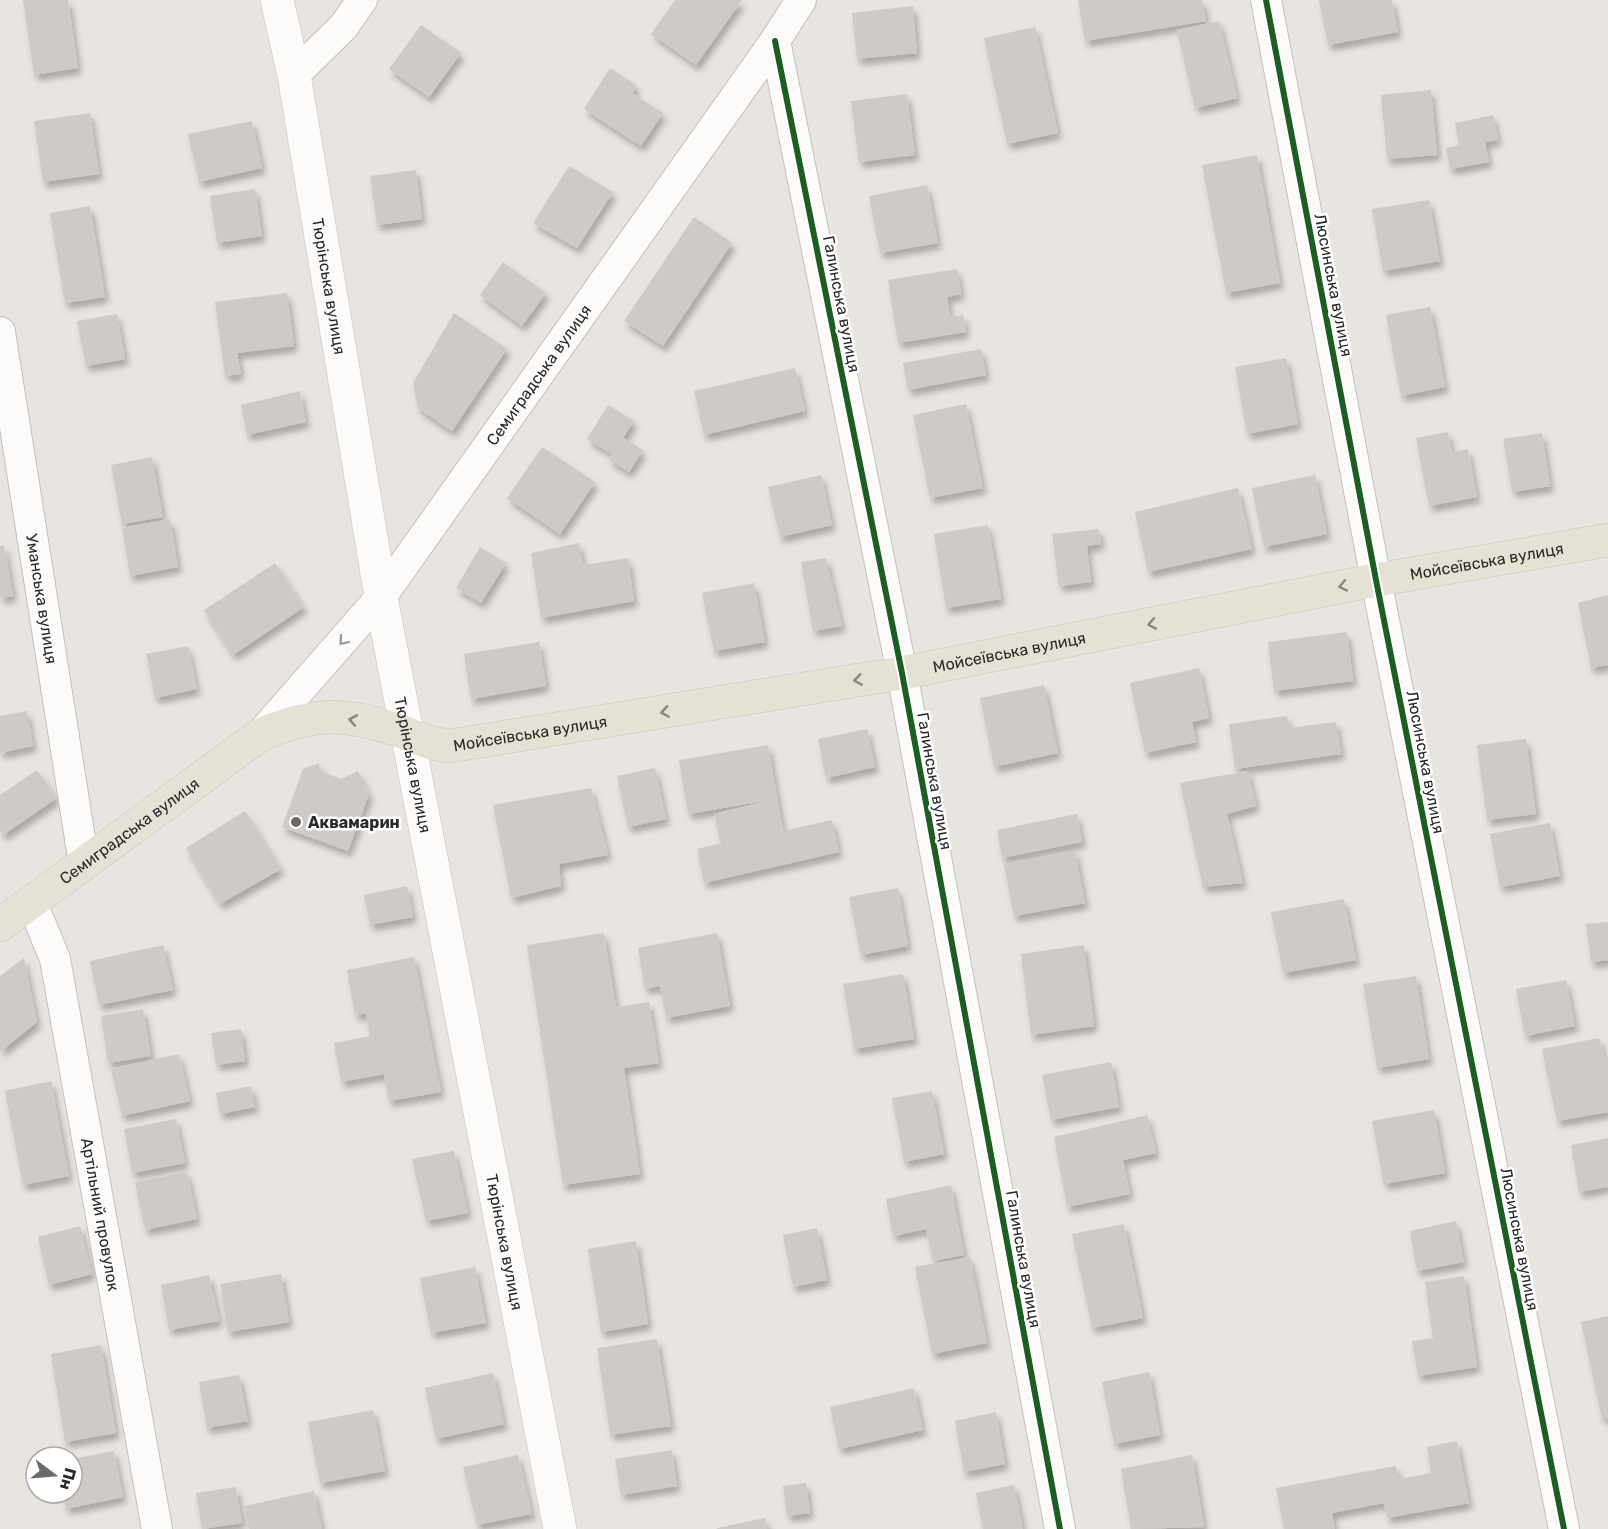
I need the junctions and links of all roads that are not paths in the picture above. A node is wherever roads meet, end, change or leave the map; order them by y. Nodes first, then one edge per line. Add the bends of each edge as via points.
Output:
1 (277, 0) edge
2 (362, 0) edge
3 (801, 0) edge
4 (1266, 0) edge
5 (775, 40) junction
6 (294, 75) junction
7 (0, 332) edge
8 (1608, 540) edge
9 (1376, 579) junction
10 (381, 597) junction
11 (902, 673) junction
12 (260, 735) junction
13 (410, 735) junction
14 (84, 864) junction
15 (32, 903) junction
16 (0, 925) edge
17 (158, 1529) edge
18 (560, 1529) edge
19 (1060, 1529) edge
20 (1564, 1529) edge

1 - 6 main road, Тюрінська вулиця
2 - 6 street via 345,26
3 - 5 street, Семиградська вулиця
4 - 9 street, Люсинська вулиця
5 - 10 street, Семиградська вулиця
5 - 11 street, Галинська вулиця
6 - 10 main road, Тюрінська вулиця
7 - 14 street, Уманська вулиця
8 - 9 main road, Мойсеївська вулиця
9 -> 11 main road, Мойсеївська вулиця
9 - 20 street, Люсинська вулиця
10 -> 12 street, Семиградська вулиця
10 - 13 main road, Тюрінська вулиця
11 -> 13 main road, Мойсеївська вулиця via 450,746
11 - 19 street, Галинська вулиця
13 -> 12 main road, Семиградська вулиця via 375,724 320,716
12 - 14 main road, Семиградська вулиця
13 - 18 main road, Тюрінська вулиця
14 - 15 main road, Семиградська вулиця
15 - 16 main road, Семиградська вулиця
15 - 17 street, Артільний провулок via 55,959

